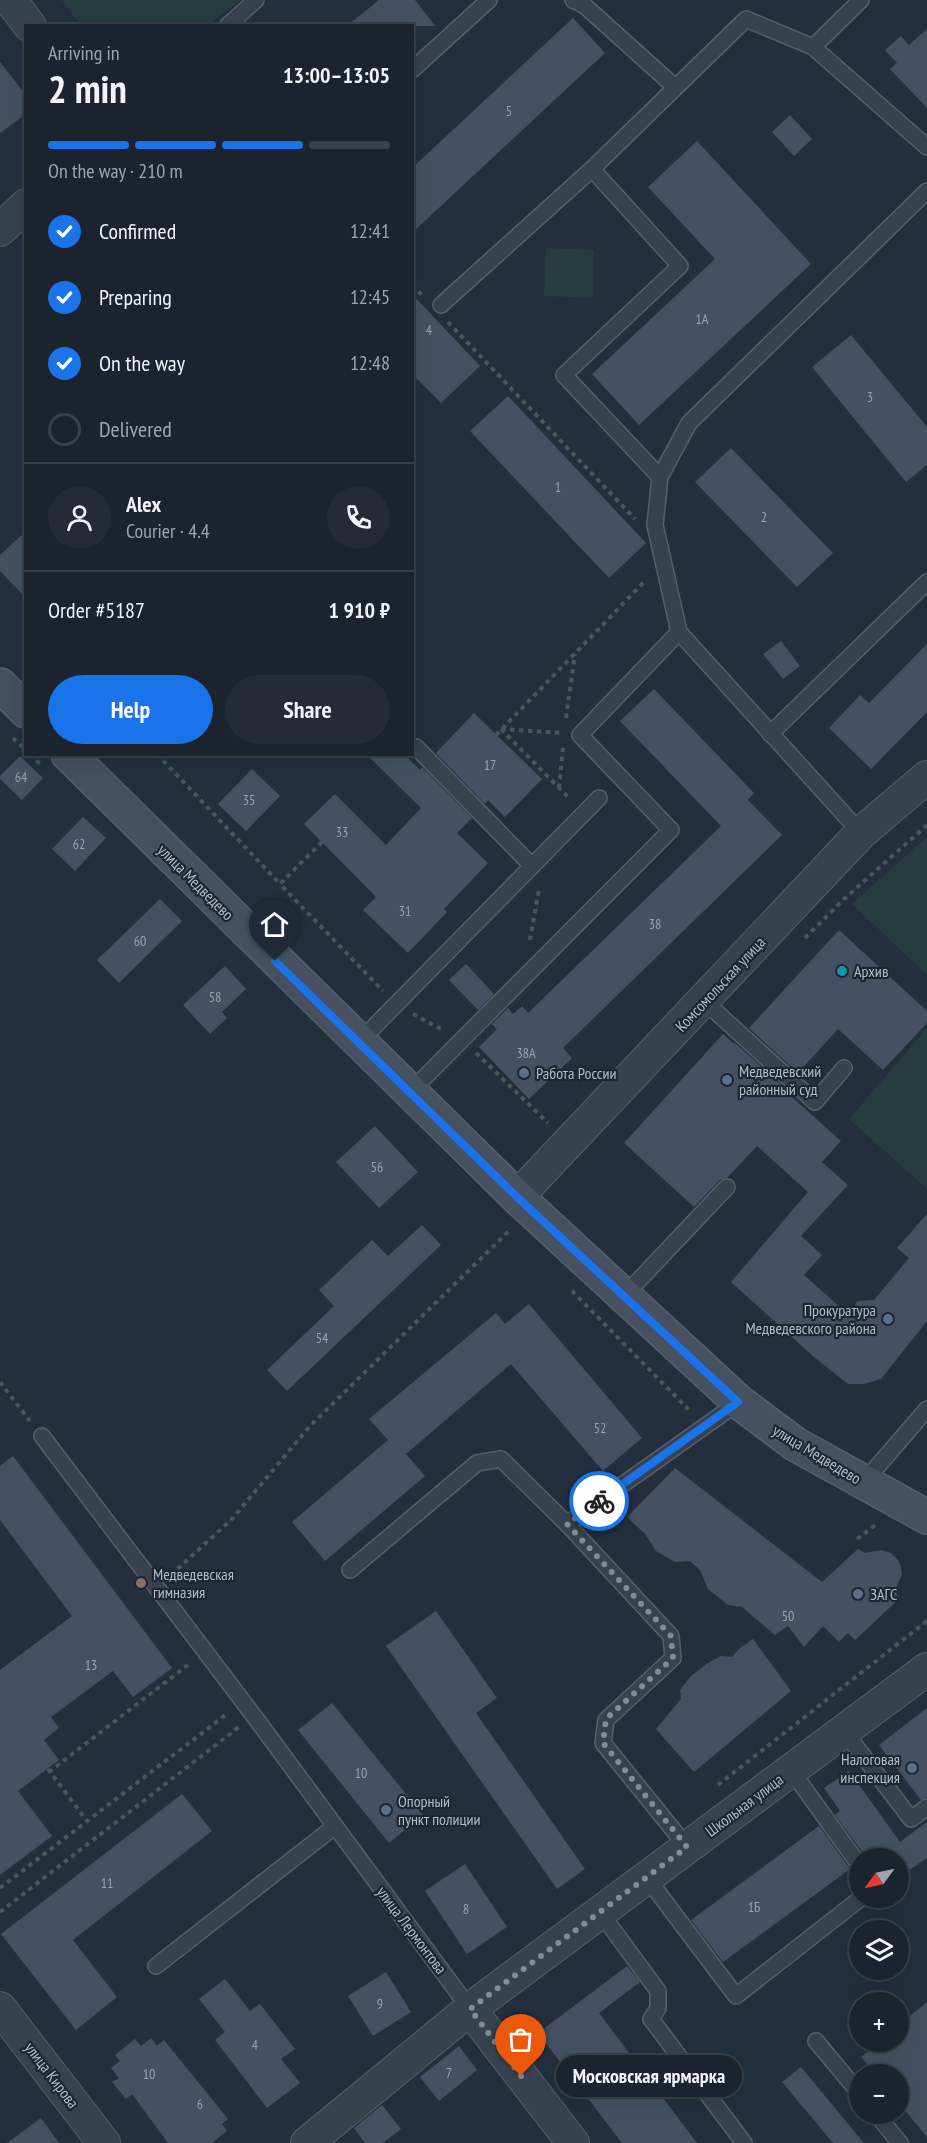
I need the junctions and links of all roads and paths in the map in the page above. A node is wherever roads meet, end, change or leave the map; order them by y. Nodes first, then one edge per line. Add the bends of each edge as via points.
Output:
1 (10, 0) edge
2 (256, 0) edge
3 (489, 0) edge
4 (573, 0) edge
5 (861, 0) edge
6 (28, 24) edge
7 (229, 24) edge
8 (813, 47) junction
9 (414, 68) edge
10 (675, 87) junction
11 (927, 147) edge
12 (592, 169) junction
13 (927, 191) edge
14 (24, 208) edge
15 (0, 230) edge
16 (414, 287) edge
17 (438, 309) junction
18 (660, 477) junction
19 (660, 546) junction
20 (664, 563) junction
21 (927, 582) edge
22 (679, 632) junction
23 (0, 684) edge
24 (24, 709) edge
25 (501, 729) junction
26 (770, 734) junction
27 (496, 735) dead end
28 (580, 735) junction
29 (416, 747) dead end
30 (70, 756) edge
31 (159, 756) edge
32 (927, 777) edge
33 (599, 798) dead end
34 (584, 813) junction
35 (861, 833) junction
36 (532, 866) junction
37 (280, 884) dead end
38 (517, 986) junction
39 (704, 1001) junction
40 (358, 1043) junction
41 (844, 1068) dead end
42 (410, 1092) junction
43 (727, 1187) dead end
44 (517, 1197) junction
45 (511, 1229) dead end
46 (623, 1297) junction
47 (0, 1382) edge
48 (738, 1402) junction
49 (927, 1409) edge
50 (42, 1436) joint
51 (864, 1482) junction
52 (927, 1517) edge
53 (567, 1524) junction
54 (350, 1570) dead end
55 (157, 1588) junction
56 (927, 1621) edge
57 (205, 1652) junction
58 (927, 1669) edge
59 (243, 1701) junction
60 (254, 1716) junction
61 (844, 1731) junction
62 (790, 1770) junction
63 (715, 1788) dead end
64 (927, 1807) edge
65 (87, 1821) junction
66 (334, 1827) junction
67 (687, 1847) junction
68 (849, 1851) edge
69 (647, 1878) junction
70 (0, 1888) edge
71 (849, 1907) edge
72 (0, 1912) edge
73 (600, 1912) junction
74 (156, 1966) dead end
75 (0, 2008) edge
76 (470, 2009) junction
77 (816, 2041) dead end
78 (849, 2081) edge
79 (884, 2124) edge
80 (104, 2143) edge
81 (307, 2143) edge
82 (573, 2143) edge
83 (744, 2143) edge
84 (900, 2143) edge

1 - 6 street
2 - 7 lane
3 - 9 lane
4 - 10 lane via 585,6
5 - 8 lane
8 - 10 lane via 746,19
8 - 11 lane
10 - 12 lane
12 - 17 lane
12 - 18 lane via 680,266 564,375
13 - 18 lane via 689,423
14 - 15 street
16 - 17 path
17 - 19 path
18 - 19 lane via 655,525
19 - 20 lane
20 - 22 lane
20 - 25 path
21 - 26 lane
22 - 26 lane
22 - 28 lane
23 - 24 street
25 - 27 path
25 - 28 path
25 - 34 path
26 - 35 lane
28 - 38 lane via 671,830
29 - 36 lane
30 - 40 street, улица Медведево
31 - 37 path
32 - 35 street, Комсомольская улица
33 - 34 lane
34 - 36 lane
35 - 39 street, Комсомольская улица
36 - 38 path via 540,883 534,927
36 - 40 lane
38 - 42 lane
39 - 41 lane via 815,1102
39 - 44 street, Комсомольская улица
40 - 42 street, улица Медведево
42 - 44 street, улица Медведево
43 - 46 lane
44 - 46 street, улица Медведево
45 - 55 path via 310,1426 232,1519
46 - 48 street, улица Медведево
47 - 50 path
48 - 51 street, улица Медведево via 795,1444
48 - 53 lane
49 - 51 lane
50 - 55 lane, улица Лермонтова
51 - 52 street, улица Медведево
53 - 54 lane via 501,1459 477,1463
53 - 67 lane via 671,1636 673,1658 606,1719 603,1743
55 - 57 lane, улица Лермонтова
56 - 63 path
57 - 59 lane, улица Лермонтова
57 - 65 path via 48,1771
58 - 61 street, Школьная улица
59 - 60 lane, улица Лермонтова
59 - 65 path
60 - 66 lane, улица Лермонтова
60 - 72 path
61 - 62 street, Школьная улица
61 - 64 lane via 911,1819
62 - 67 street, Школьная улица
62 - 68 lane
65 - 70 path
66 - 74 lane
66 - 76 lane, улица Лермонтова
67 - 69 street, Школьная улица
69 - 71 lane via 736,1996
69 - 73 street, Школьная улица
73 - 76 street, Школьная улица
73 - 83 lane via 658,1991 658,2008 651,2019
75 - 80 street, улица Кирова
76 - 81 street, Школьная улица
76 - 82 street, улица Лермонтова
77 - 78 lane
79 - 84 lane

